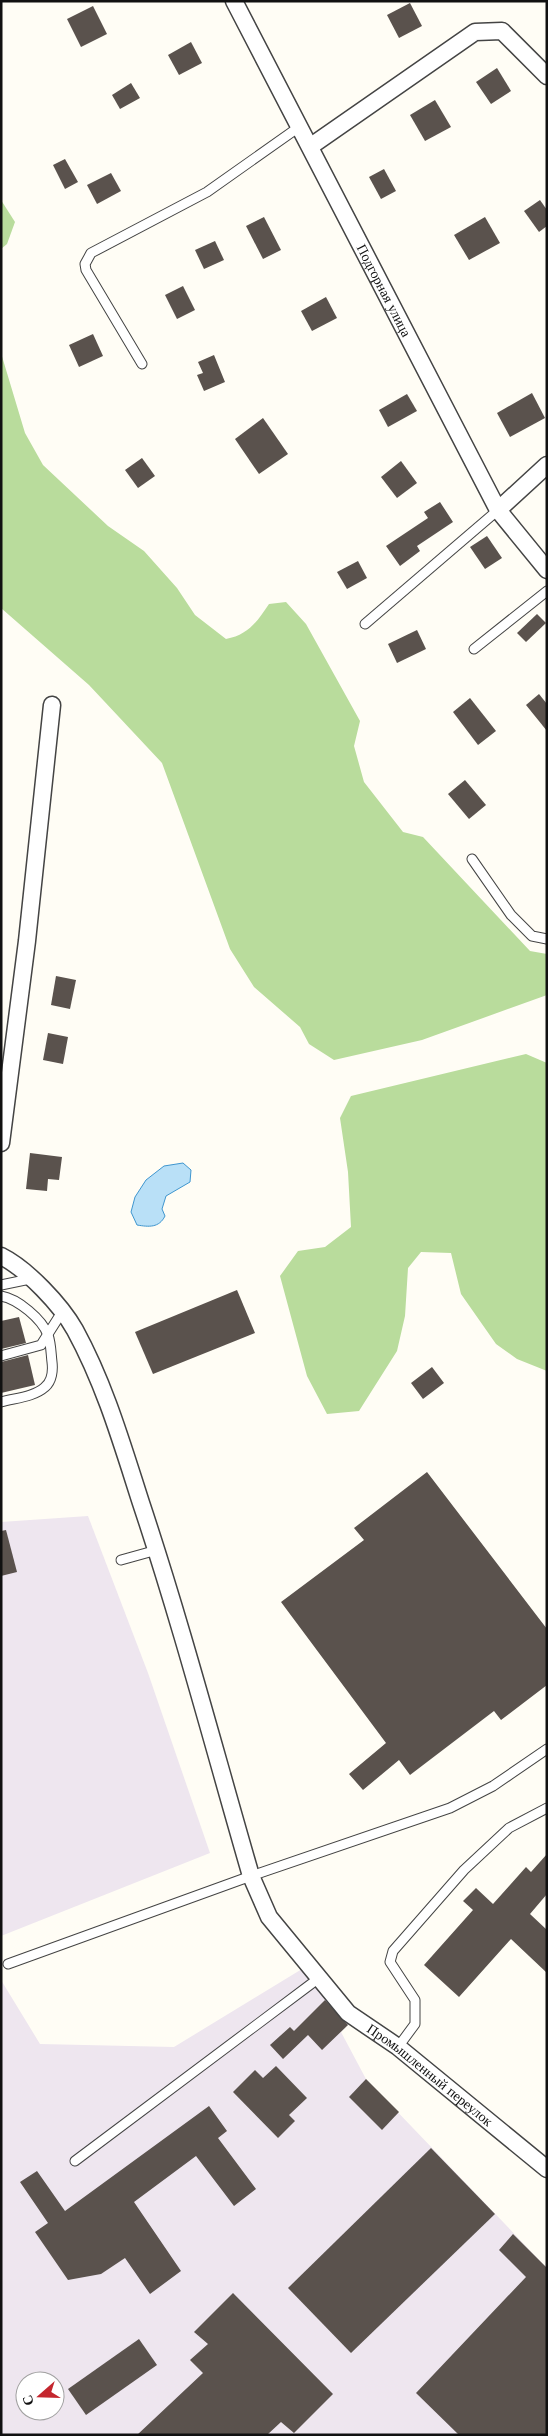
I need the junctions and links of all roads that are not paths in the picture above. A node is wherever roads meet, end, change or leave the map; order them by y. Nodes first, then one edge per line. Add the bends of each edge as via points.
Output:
1 (234, 1) edge
2 (547, 76) edge
3 (298, 127) junction
4 (311, 146) junction
5 (142, 364) dead end
6 (547, 465) edge
7 (498, 510) junction
8 (547, 570) edge
9 (547, 591) edge
10 (365, 624) dead end
11 (474, 649) dead end
12 (52, 705) dead end
13 (472, 859) dead end
14 (547, 939) edge
15 (1, 1143) edge
16 (2, 1257) edge
17 (30, 1279) junction
18 (1, 1285) edge
19 (1, 1296) edge
20 (62, 1312) junction
21 (49, 1335) junction
22 (1, 1356) edge
23 (1, 1402) edge
24 (157, 1550) junction
25 (121, 1560) dead end
26 (547, 1749) edge
27 (547, 1808) edge
28 (251, 1876) junction
29 (8, 1964) dead end
30 (319, 1978) junction
31 (398, 2046) junction
32 (75, 2161) dead end
33 (547, 2169) edge

1 - 3 street, Подгорная улица
2 - 4 street via 502,31 476,32
3 - 4 street, Подгорная улица
3 - 5 lane via 207,192 91,253 85,264 86,270
4 - 7 street, Подгорная улица
6 - 7 street
7 - 8 street, Подгорная улица
7 - 10 lane
9 - 11 lane
12 - 15 street via 28,941
13 - 14 lane via 511,915 532,936
16 - 17 street, Промышленный переулок
17 - 18 lane
17 - 20 street, Промышленный переулок
19 - 21 lane via 24,1308
20 - 21 lane
20 - 24 street, Промышленный переулок via 74,1328 101,1381
21 - 22 lane via 42,1345
21 - 23 lane via 53,1367 50,1381 30,1395
24 - 25 lane
24 - 28 street, Промышленный переулок
26 - 28 lane via 493,1786 450,1808
27 - 31 lane via 509,1828 464,1870 393,1951 390,1962 415,2000 415,2024
28 - 29 lane
28 - 30 street, Промышленный переулок via 269,1917
30 - 31 street, Промышленный переулок via 348,2013
30 - 32 lane
31 - 33 street, Промышленный переулок

